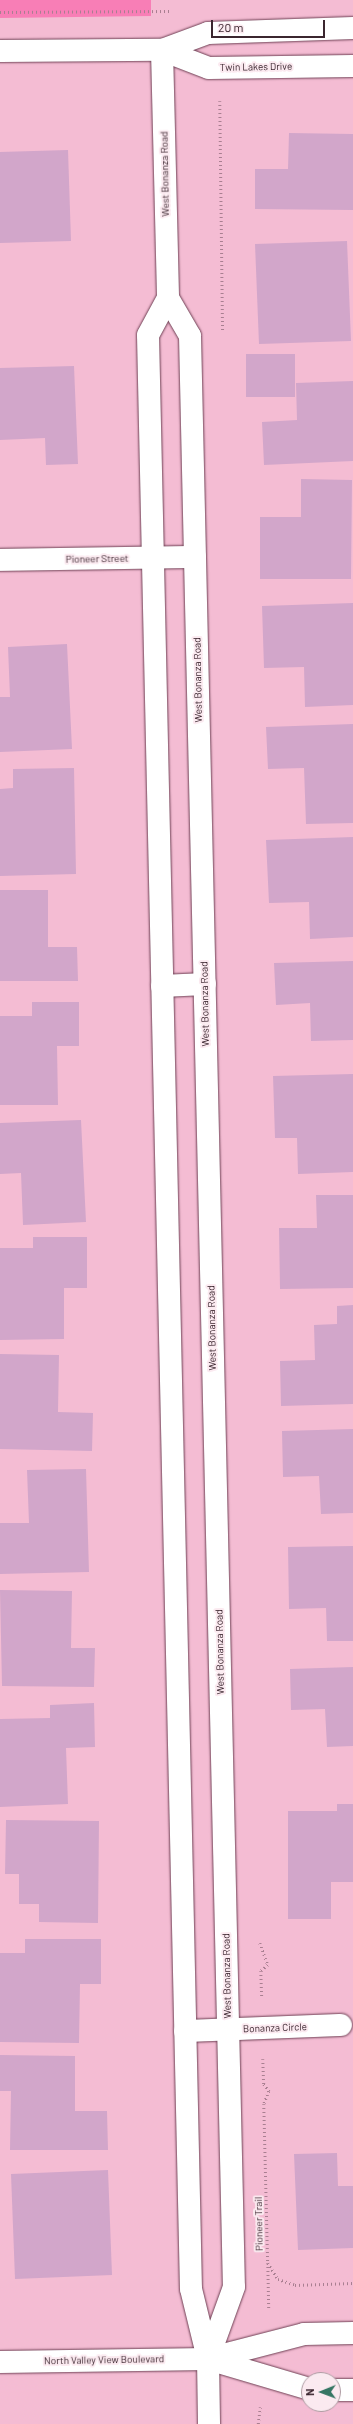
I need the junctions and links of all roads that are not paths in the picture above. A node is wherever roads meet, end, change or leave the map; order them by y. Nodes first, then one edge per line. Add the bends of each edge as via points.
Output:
1 (353, 28) edge
2 (162, 50) junction
3 (0, 51) edge
4 (353, 66) edge
5 (168, 298) junction
6 (195, 557) junction
7 (153, 558) junction
8 (0, 560) edge
9 (205, 984) junction
10 (162, 986) junction
11 (341, 2025) dead end
12 (228, 2029) junction
13 (185, 2031) junction
14 (353, 2332) edge
15 (208, 2359) junction
16 (0, 2362) edge
17 (301, 2387) edge
18 (341, 2390) edge
19 (353, 2390) edge
20 (209, 2424) edge

1 - 2 street, Twin Lakes Drive via 208,33
2 - 3 street, Twin Lakes Drive
2 - 4 street, Twin Lakes Drive via 209,68
2 - 5 street, West Bonanza Road
5 - 6 street, West Bonanza Road via 190,336
5 - 7 street, West Bonanza Road via 148,335
6 - 7 street, Pioneer Street
6 - 9 street, West Bonanza Road
7 - 8 street, Pioneer Street
7 - 10 street, West Bonanza Road
9 - 10 street
9 - 12 street, West Bonanza Road
10 - 13 street, West Bonanza Road
11 - 12 street, Bonanza Circle
12 - 13 street, Bonanza Circle
12 - 15 street, West Bonanza Road via 234,2287
13 - 15 street, West Bonanza Road via 191,2289
14 - 15 street, North Valley View Boulevard via 304,2334
15 - 16 street, North Valley View Boulevard
15 - 17 street, North Valley View Boulevard
15 - 20 street, West Bonanza Road
18 - 19 street

